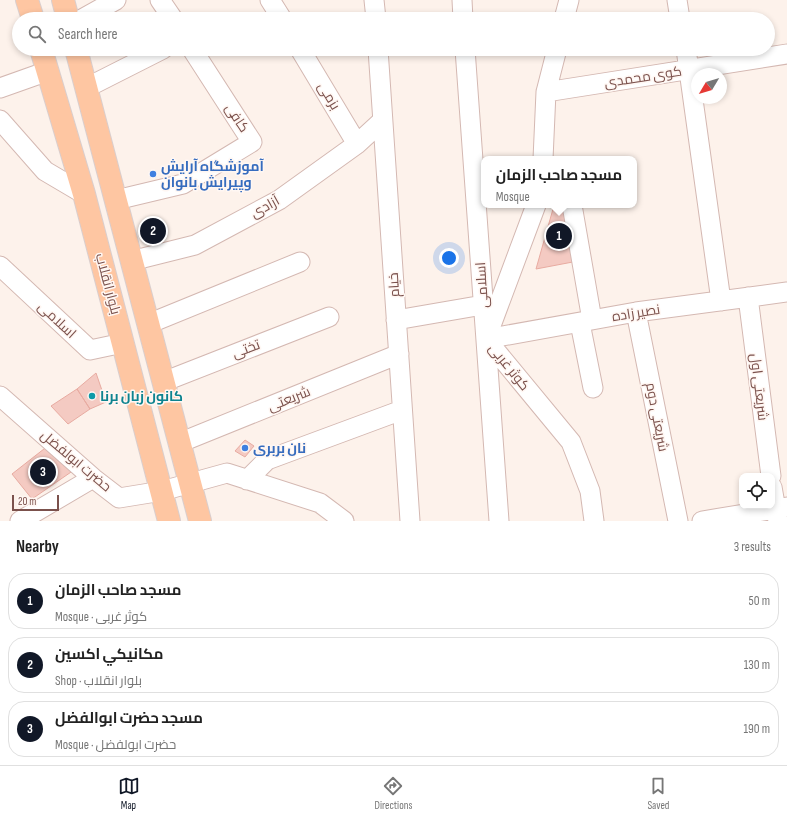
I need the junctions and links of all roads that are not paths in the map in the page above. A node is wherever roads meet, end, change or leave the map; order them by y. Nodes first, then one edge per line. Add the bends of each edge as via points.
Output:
1 (27, 0) edge
2 (63, 0) edge
3 (116, 0) edge
4 (160, 0) edge
5 (270, 0) edge
6 (374, 0) edge
7 (462, 0) edge
8 (569, 0) edge
9 (677, 0) edge
10 (31, 12) edge
11 (66, 12) edge
12 (95, 12) edge
13 (168, 12) edge
14 (278, 12) edge
15 (375, 12) edge
16 (463, 12) edge
17 (566, 12) edge
18 (679, 12) edge
19 (787, 54) edge
20 (44, 56) edge
21 (78, 56) edge
22 (149, 56) edge
23 (197, 56) edge
24 (304, 56) edge
25 (378, 56) edge
26 (465, 56) edge
27 (555, 56) edge
28 (687, 56) edge
29 (775, 56) edge
30 (775, 56) edge
31 (690, 70) junction
32 (48, 71) junction
33 (0, 88) edge
34 (86, 88) junction
35 (546, 92) junction
36 (0, 120) edge
37 (382, 121) junction
38 (357, 144) junction
39 (543, 156) edge
40 (84, 194) junction
41 (116, 200) junction
42 (535, 208) edge
43 (572, 208) edge
44 (131, 261) junction
45 (300, 262) dead end
46 (0, 266) edge
47 (787, 292) edge
48 (748, 297) junction
49 (721, 301) junction
50 (483, 305) junction
51 (636, 312) junction
52 (329, 317) dead end
53 (396, 320) junction
54 (586, 321) junction
55 (148, 324) junction
56 (486, 339) junction
57 (123, 343) junction
58 (398, 354) junction
59 (163, 382) junction
60 (593, 388) dead end
61 (0, 396) edge
62 (402, 410) junction
63 (179, 443) junction
64 (771, 473) edge
65 (93, 478) junction
66 (247, 480) junction
67 (190, 483) junction
68 (162, 491) junction
69 (775, 496) edge
70 (780, 512) edge
71 (20, 521) edge
72 (169, 521) edge
73 (200, 521) edge
74 (344, 521) edge
75 (410, 521) edge
76 (499, 521) edge
77 (594, 521) edge
78 (678, 521) edge
79 (702, 521) edge

1 - 10 main road
2 - 11 main road
3 - 12 street
4 - 13 street
5 - 14 street
6 - 15 street
7 - 16 street
8 - 17 street
9 - 18 street
19 - 29 street, کوی محمدی
20 - 32 main road, بلوار انقلاب
21 - 34 main road, بلوار انقلاب
22 - 34 street
23 - 41 street, کافی via 252,142 183,184
24 - 38 street, بزمی
25 - 37 street, خیام
26 - 50 street, اسلامی
27 - 35 street
28 - 31 street
30 - 31 street, کوی محمدی
31 - 35 street, کوی محمدی
31 - 49 street
32 - 33 street
32 - 40 main road, بلوار انقلاب
34 - 41 main road, بلوار انقلاب
35 - 39 street
36 - 40 street via 45,171
37 - 38 street, آزادی
37 - 53 street, خیام
38 - 44 street, آزادی via 279,200 196,244
40 - 57 main road, بلوار انقلاب
41 - 44 main road, بلوار انقلاب
42 - 56 street, کوثر غربی
43 - 54 street
44 - 55 main road, بلوار انقلاب
45 - 55 street
46 - 57 street, اسلامی via 90,350
47 - 48 street, نصیر زاده
48 - 49 street, نصیر زاده
48 - 64 street, شریعتی اول
49 - 51 street, نصیر زاده
50 - 53 street
50 - 56 street, اسلامی
51 - 54 street, نصیر زاده
51 - 78 street, شریعتی دوم
52 - 59 street, تختی
53 - 58 street, خیام
54 - 56 street, نصیر زاده
54 - 60 street
55 - 59 main road, بلوار انقلاب
56 - 76 street, اسلامی
56 - 77 street, کوثر غربی via 571,442 590,491
57 - 68 main road, بلوار انقلاب
58 - 62 street, خیام
58 - 63 street, شریعتی
59 - 63 main road, بلوار انقلاب
61 - 65 street, حضرت ابولفضل
62 - 66 street via 268,460
62 - 75 street, خیام
63 - 67 main road, بلوار انقلاب
65 - 68 street, حضرت ابولفضل via 119,498
65 - 71 street
66 - 67 street via 227,474
66 - 74 street via 320,503
67 - 68 street, حضرت ابولفضل
67 - 73 main road, بلوار انقلاب
68 - 72 main road, بلوار انقلاب
69 - 70 street
70 - 79 street via 731,515

